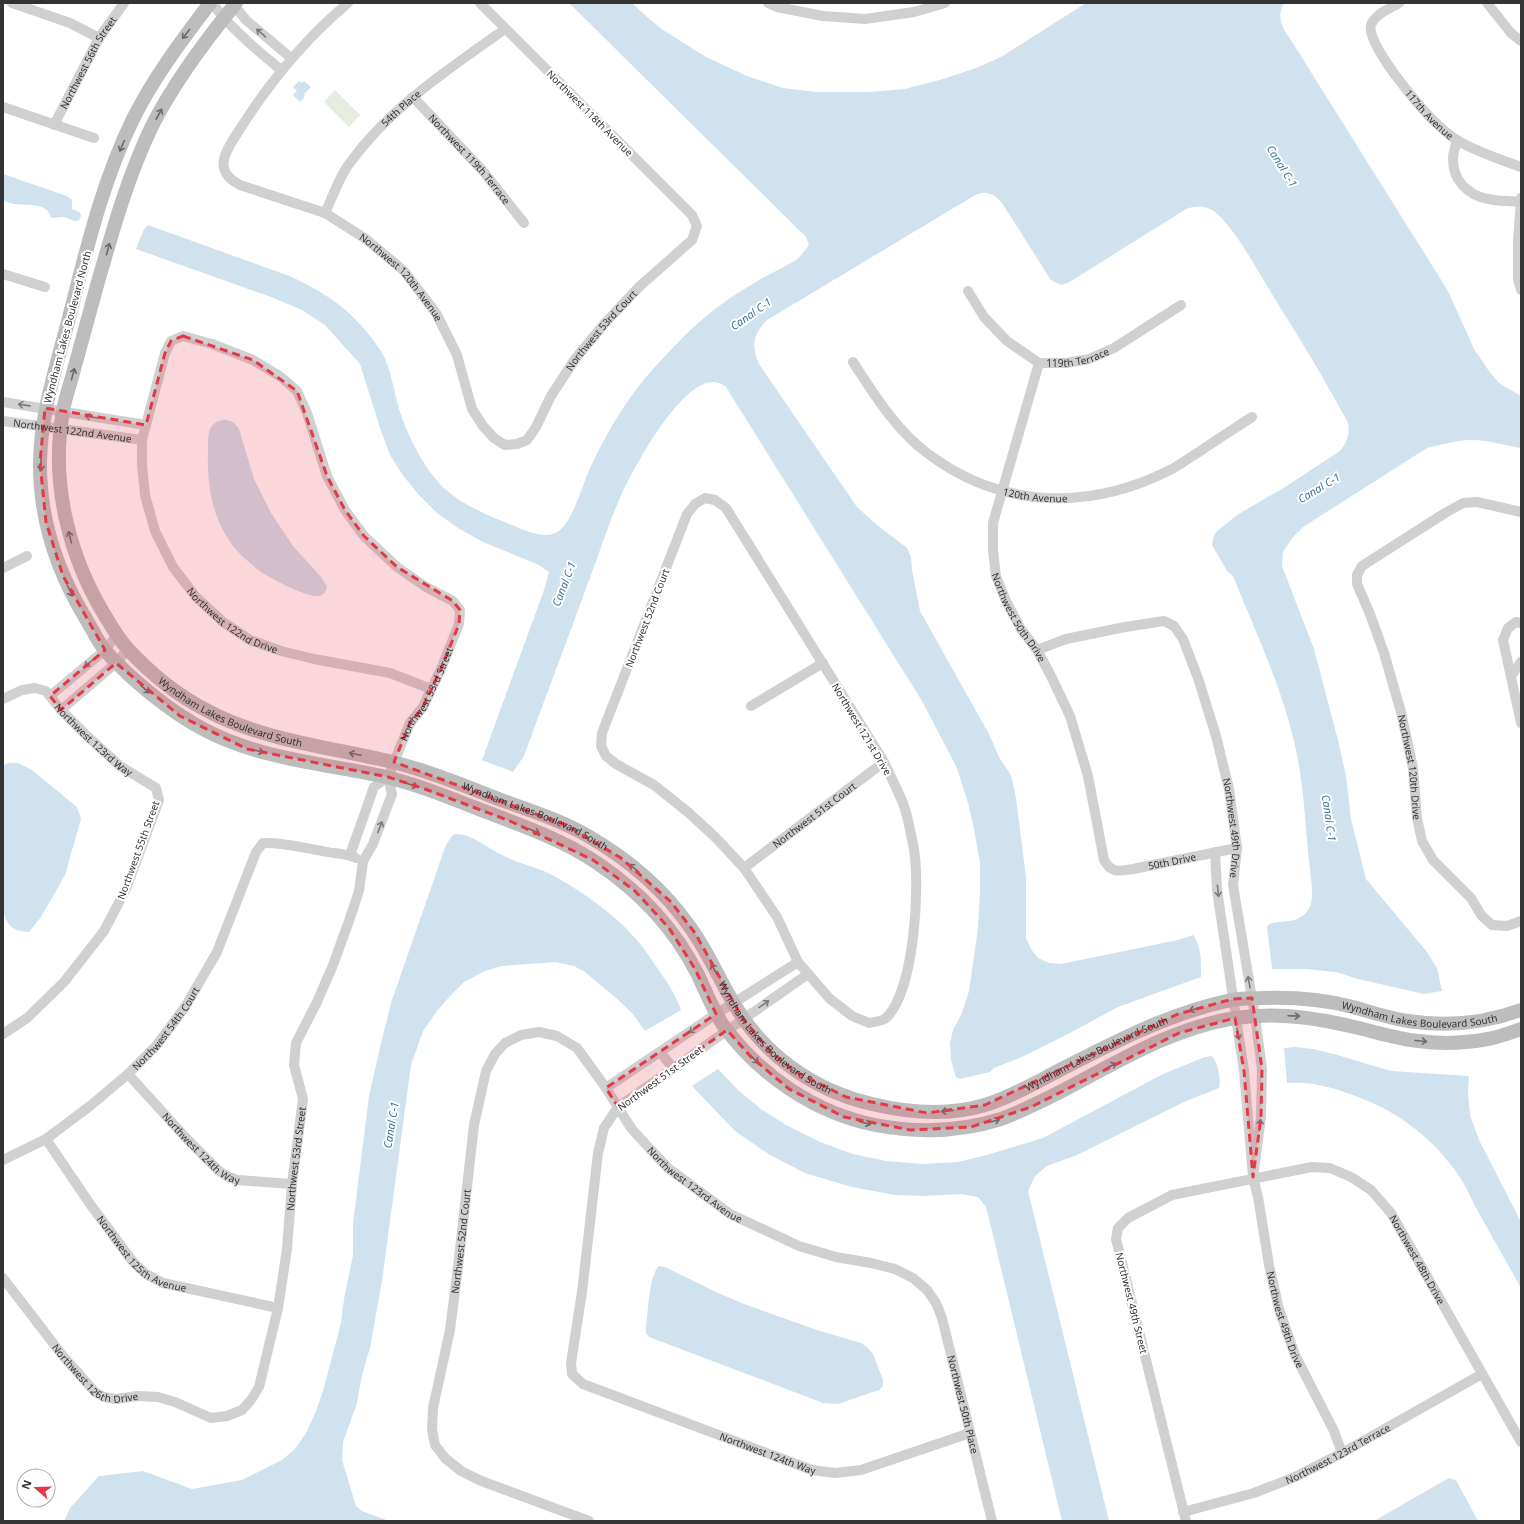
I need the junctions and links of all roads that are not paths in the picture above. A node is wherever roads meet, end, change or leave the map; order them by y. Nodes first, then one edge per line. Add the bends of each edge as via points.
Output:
1 (12, 3) edge
2 (124, 3) edge
3 (211, 3) edge
4 (348, 3) edge
5 (480, 3) edge
6 (768, 3) edge
7 (945, 3) edge
8 (1399, 3) edge
9 (1487, 3) edge
10 (234, 4) edge
11 (224, 19) junction
12 (505, 29) junction
13 (99, 38) junction
14 (1521, 42) edge
15 (291, 58) junction
16 (281, 70) junction
17 (413, 96) junction
18 (3, 107) edge
19 (54, 125) junction
20 (94, 138) dead end
21 (1457, 140) junction
22 (1521, 167) edge
23 (1520, 200) edge
24 (326, 213) junction
25 (524, 223) dead end
26 (697, 226) joint
27 (3, 274) edge
28 (45, 287) dead end
29 (1521, 290) edge
30 (968, 291) dead end
31 (1181, 305) dead end
32 (853, 362) dead end
33 (1039, 363) junction
34 (3, 402) edge
35 (46, 408) junction
36 (63, 412) junction
37 (1252, 417) dead end
38 (3, 421) edge
39 (146, 425) junction
40 (43, 426) junction
41 (61, 428) junction
42 (142, 440) junction
43 (517, 444) joint
44 (1001, 492) junction
45 (705, 498) joint
46 (1521, 512) edge
47 (27, 556) dead end
48 (3, 568) edge
49 (460, 610) joint
50 (1521, 623) edge
51 (117, 635) junction
52 (128, 649) junction
53 (104, 650) junction
54 (1037, 650) junction
55 (1521, 662) edge
56 (116, 663) junction
57 (823, 663) junction
58 (1511, 676) junction
59 (431, 689) junction
60 (50, 696) junction
61 (3, 699) edge
62 (751, 706) dead end
63 (61, 710) junction
64 (1521, 722) edge
65 (394, 762) junction
66 (884, 762) junction
67 (388, 777) junction
68 (156, 788) joint
69 (1237, 848) junction
70 (1215, 852) junction
71 (350, 855) junction
72 (363, 861) junction
73 (1108, 867) joint
74 (744, 868) junction
75 (1521, 921) edge
76 (798, 962) junction
77 (808, 974) junction
78 (1252, 998) junction
79 (1233, 999) junction
80 (733, 1003) junction
81 (1521, 1010) edge
82 (716, 1014) junction
83 (1255, 1016) junction
84 (1235, 1018) junction
85 (743, 1019) junction
86 (1521, 1029) edge
87 (727, 1031) junction
88 (3, 1034) edge
89 (506, 1043) joint
90 (660, 1052) junction
91 (673, 1068) junction
92 (128, 1074) junction
93 (606, 1088) junction
94 (618, 1107) junction
95 (46, 1139) junction
96 (3, 1160) edge
97 (1253, 1177) junction
98 (292, 1184) junction
99 (3, 1278) edge
100 (927, 1290) joint
101 (278, 1308) junction
102 (572, 1374) joint
103 (1482, 1374) junction
104 (242, 1410) joint
105 (970, 1433) junction
106 (1521, 1442) edge
107 (1342, 1453) junction
108 (1185, 1516) edge
109 (589, 1521) edge
110 (992, 1521) edge

1 - 13 street via 70,24
2 - 13 street, Northwest 56th Street
3 - 11 street
3 -> 35 street, Wyndham Lakes Boulevard North via 173,51 138,111 104,187
4 - 15 street via 327,20
5 - 12 street, Northwest 118th Avenue
6 - 7 street via 823,16 865,19 914,12
8 - 21 street, 117th Avenue via 1375,17 1370,26 1371,38 1395,76 1435,122
9 - 14 street
10 - 11 street, Wyndham Lakes Boulevard North
15 -> 10 street via 246,20
11 - 16 street
36 -> 11 street, Wyndham Lakes Boulevard North via 124,194 153,125 176,84
12 - 17 street, 54th Place
12 - 26 street, Northwest 118th Avenue via 692,215
13 - 19 street, Northwest 56th Street
15 - 16 street
16 - 24 street, Northwest 120th Avenue via 227,150 224,167 229,178 240,185
17 - 24 street, 54th Place via 378,129 348,165
17 - 25 street, Northwest 119th Terrace via 483,171
18 - 19 street
19 - 20 street
21 - 22 street, 117th Avenue via 1492,157
21 - 23 street via 1453,159 1455,174 1464,188 1476,197
23 - 29 street via 1518,279
24 - 43 street, Northwest 120th Avenue via 366,238 404,271 436,313 457,355 472,409 483,426 505,445
26 - 43 street, Northwest 53rd Court via 692,240 640,286 575,359 551,396 536,427 527,440
27 - 28 street
30 - 33 street, 119th Terrace via 984,317 1007,341
31 - 33 street, 119th Terrace via 1114,348 1089,359 1066,363
32 - 44 street, 120th Avenue via 893,419 926,453 963,477
33 - 44 street, Northwest 50th Drive
35 -> 34 street, Northwest 122nd Avenue
35 - 36 street, Northwest 122nd Avenue
35 - 40 street, Wyndham Lakes Boulevard North
39 -> 36 street, Northwest 122nd Avenue
36 - 41 street, Wyndham Lakes Boulevard North
37 - 44 street, 120th Avenue via 1171,470 1117,491 1062,498
38 - 40 street, Northwest 122nd Avenue
39 - 42 street, Northwest 122nd Drive
39 - 49 street, Northwest 122nd Drive via 165,354 171,341 183,336 253,360 297,391 307,413 327,476 345,510 364,536 397,567 426,587 453,600
40 - 41 street, Northwest 122nd Avenue
40 -> 53 street, Wyndham Lakes Boulevard North via 41,485 53,549 75,601
41 - 42 street, Northwest 122nd Avenue
51 -> 41 street, Wyndham Lakes Boulevard North via 88,585 73,547 61,500
42 - 59 street, Northwest 122nd Drive via 145,495 155,531 172,567 196,597 223,622 250,640 281,651 390,673
44 - 54 street, Northwest 50th Drive via 993,523 996,576 1006,602
45 - 57 street, Northwest 121st Drive via 715,500 726,508
45 - 74 street, Northwest 52nd Court via 695,504 687,514 602,733 602,746 606,756 611,760 654,785 689,813
46 - 75 street, Northwest 120th Drive via 1477,502 1464,504 1445,513 1362,566 1357,584 1384,653 1401,712 1413,768 1417,818 1422,842 1433,860 1471,898 1481,915 1492,925 1507,926
47 - 48 street
49 - 59 street, Northwest 53rd Street via 459,624
50 - 58 street via 1516,622 1508,628 1503,640
51 - 52 street, Wyndham Lakes Boulevard South
51 - 53 street
52 - 56 street
65 -> 52 street, Wyndham Lakes Boulevard South via 276,736 235,724 208,712 184,697
53 - 56 street, Wyndham Lakes Boulevard North
53 -> 60 street
54 - 69 street, Northwest 49th Drive via 1066,639 1125,627 1164,621 1174,626 1183,639 1216,736 1229,789
54 - 73 street, Northwest 50th Drive via 1070,716 1088,776 1104,860
55 - 58 street
56 - 63 street
56 -> 67 street, Wyndham Lakes Boulevard South via 180,716 247,749
57 - 62 street
57 - 66 street, Northwest 121st Drive
58 - 64 street
59 - 65 street, Northwest 53rd Street via 424,707 410,723
60 - 61 street, Northwest 123rd Way via 35,688 22,690
60 - 63 street, Northwest 123rd Way
63 - 68 street, Northwest 123rd Way via 120,766
65 - 67 street, Northwest 53rd Street
80 -> 65 street, Wyndham Lakes Boulevard South via 695,934 671,902 622,858 566,825
66 - 74 street, Northwest 51st Court
66 - 77 street, Northwest 121st Drive via 905,812 914,846 914,928 909,965 897,1003 886,1018 869,1023 852,1016 829,998
67 - 71 street, Northwest 53rd Street via 374,788
72 -> 67 street, Northwest 53rd Street via 373,844 392,794
67 -> 82 street, Wyndham Lakes Boulevard South via 510,821 593,860 635,891 669,928 695,969
68 - 88 street, Northwest 55th Street via 159,800 126,889 104,932 64,982 27,1018
69 - 70 street, 50th Drive
78 -> 69 street, Northwest 49th Drive via 1233,885
70 - 73 street, 50th Drive via 1133,869 1116,871
70 -> 79 street, Northwest 49th Drive
71 - 72 street
71 - 92 street, Northwest 54th Court via 276,842 263,843 256,852 217,952 185,1007 156,1046
72 - 98 street, Northwest 53rd Street via 359,891 333,965 296,1043 294,1065 303,1099
74 - 76 street via 777,917
76 - 77 street
76 - 80 street, Northwest 51st Street
85 -> 77 street, Northwest 51st Street
78 - 79 street, Wyndham Lakes Boulevard South
78 - 81 street, Wyndham Lakes Boulevard South via 1291,997 1319,1000 1351,1006 1393,1019 1428,1024 1489,1020
78 - 83 street, Northwest 49th Drive
79 - 84 street, Northwest 49th Drive
79 -> 85 street, Wyndham Lakes Boulevard South via 1178,1014 1143,1028 1023,1089 985,1105 927,1113 870,1104 818,1085 796,1072 771,1052
80 - 82 street, Northwest 51st Street
80 - 85 street, Wyndham Lakes Boulevard South
82 - 87 street, Wyndham Lakes Boulevard South
82 -> 90 street, Northwest 51st Street
83 - 84 street, Wyndham Lakes Boulevard South
83 -> 86 street, Wyndham Lakes Boulevard South via 1318,1019 1419,1042 1490,1039
97 -> 83 street, Northwest 49th Drive via 1261,1117 1262,1069
87 -> 84 street, Wyndham Lakes Boulevard South via 751,1057 788,1089 819,1106 844,1117 870,1124 910,1130 944,1130 971,1127 1002,1119 1031,1107 1161,1040 1204,1025
84 -> 97 street, Northwest 49th Drive via 1244,1071
85 - 87 street, Northwest 51st Street
87 - 91 street, Northwest 51st Street
89 - 93 street, Northwest 123rd Avenue via 520,1035 539,1032 557,1036 577,1048
89 - 109 street, Northwest 52nd Court via 495,1054 486,1071 474,1125 450,1330 433,1408 432,1429 435,1445 455,1467 479,1480
90 - 91 street
90 - 93 street, Northwest 51st Street
91 - 94 street, Northwest 51st Street
92 - 95 street, Northwest 54th Court
92 - 98 street, Northwest 124th Way via 219,1171 237,1180
93 - 94 street, Northwest 123rd Avenue
94 - 100 street, Northwest 123rd Avenue via 631,1128 668,1168 730,1214 799,1246 836,1257 895,1269 913,1278
94 - 102 street, Northwest 51st Street via 604,1128 598,1153 571,1363
95 - 96 street, Northwest 54th Court
95 - 101 street, Northwest 125th Avenue via 90,1204 133,1262 146,1274 163,1283
97 - 103 street, Northwest 48th Drive via 1312,1167 1330,1168 1371,1190 1391,1213
97 - 107 street, Northwest 49th Drive via 1279,1309 1295,1355 1334,1431
97 - 108 street, Northwest 49th Street via 1172,1195 1128,1218 1118,1228 1116,1239
98 - 101 street, Northwest 53rd Street via 287,1249
99 - 104 street, Northwest 126th Drive via 63,1356 95,1392 104,1397 158,1397 211,1418 227,1416
100 - 105 street, Northwest 50th Place via 942,1318
101 - 104 street, Northwest 53rd Street via 259,1387
102 - 105 street, Northwest 124th Way via 583,1384 812,1470 835,1473 861,1470
103 - 106 street, Northwest 48th Drive
103 - 107 street, Northwest 123rd Terrace
105 - 110 street, Northwest 50th Place
107 - 108 street, Northwest 123rd Terrace via 1295,1477

